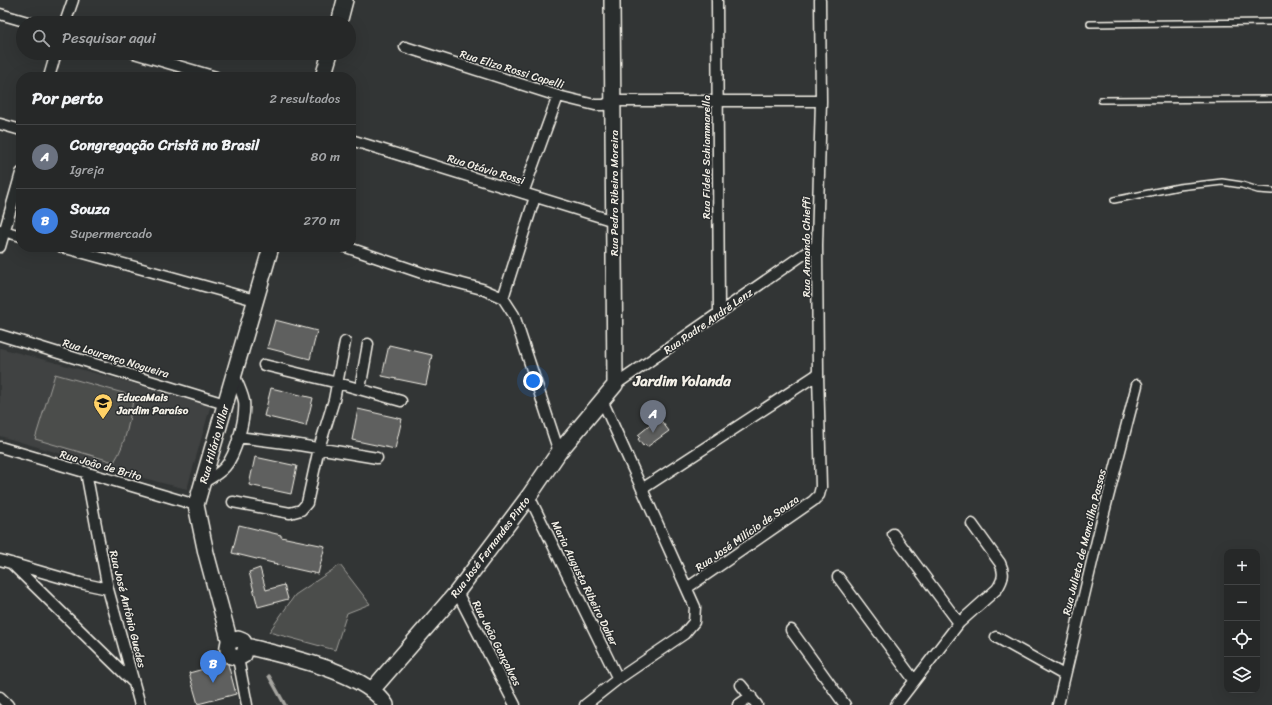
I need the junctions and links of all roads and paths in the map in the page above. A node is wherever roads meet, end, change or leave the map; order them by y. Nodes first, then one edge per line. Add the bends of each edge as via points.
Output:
1 (73, 0) edge
2 (612, 0) edge
3 (717, 0) edge
4 (820, 0) edge
5 (342, 1) edge
6 (0, 14) edge
7 (67, 16) edge
8 (340, 16) edge
9 (16, 18) edge
10 (1272, 22) edge
11 (1090, 24) dead end
12 (405, 47) dead end
13 (54, 60) edge
14 (158, 60) edge
15 (328, 60) edge
16 (50, 72) edge
17 (199, 72) edge
18 (324, 72) edge
19 (558, 96) junction
20 (1272, 99) edge
21 (1101, 100) dead end
22 (718, 101) junction
23 (820, 101) junction
24 (613, 102) junction
25 (0, 124) edge
26 (16, 129) edge
27 (356, 142) edge
28 (16, 188) edge
29 (1272, 191) edge
30 (523, 193) junction
31 (535, 197) junction
32 (1114, 200) dead end
33 (614, 221) junction
34 (2, 231) edge
35 (16, 235) edge
36 (817, 245) junction
37 (0, 246) edge
38 (356, 250) edge
39 (80, 252) edge
40 (269, 252) edge
41 (503, 298) junction
42 (255, 300) junction
43 (719, 313) junction
44 (0, 335) edge
45 (345, 342) dead end
46 (368, 344) dead end
47 (264, 365) dead end
48 (818, 374) junction
49 (234, 375) junction
50 (338, 383) junction
51 (615, 385) junction
52 (1137, 385) dead end
53 (360, 390) junction
54 (602, 400) junction
55 (401, 401) dead end
56 (225, 404) junction
57 (238, 437) junction
58 (0, 447) edge
59 (319, 448) junction
60 (559, 452) junction
61 (377, 458) dead end
62 (86, 472) junction
63 (202, 482) junction
64 (642, 489) junction
65 (818, 494) joint
66 (529, 496) junction
67 (233, 502) dead end
68 (196, 505) junction
69 (972, 524) dead end
70 (893, 534) dead end
71 (0, 560) edge
72 (11, 563) junction
73 (838, 577) dead end
74 (687, 588) junction
75 (108, 589) junction
76 (457, 592) junction
77 (959, 623) junction
78 (791, 630) dead end
79 (996, 637) dead end
80 (242, 652) junction
81 (1064, 675) junction
82 (618, 680) junction
83 (914, 680) junction
84 (135, 684) junction
85 (740, 685) dead end
86 (372, 690) junction
87 (751, 696) junction
88 (0, 697) edge
89 (8, 705) edge
90 (140, 705) edge
91 (247, 705) edge
92 (386, 705) edge
93 (515, 705) edge
94 (585, 705) edge
95 (738, 705) edge
96 (757, 705) edge
97 (845, 705) edge
98 (896, 705) edge
99 (1058, 705) edge

1 - 7 street
2 - 24 street, Rua Pedro Ribeiro Moreira
3 - 22 street, Rua Fidele Schiammarella
4 - 23 street, Rua Armando Chieffi
5 - 8 street
6 - 9 street
10 - 11 lane
12 - 19 street, Rua Eliza Rossi Capelli
13 - 16 street
14 - 17 street
15 - 18 street
19 - 24 street, Rua Eliza Rossi Capelli via 595,105
19 - 30 street
20 - 21 lane
22 - 23 street, Rua Eliza Rossi Capelli
22 - 24 street, Rua Eliza Rossi Capelli
22 - 43 street, Rua Fidele Schiammarella
23 - 36 street, Rua Armando Chieffi
24 - 33 street, Rua Pedro Ribeiro Moreira
25 - 26 street
27 - 30 street, Rua Otávio Rossi
28 - 34 street
29 - 32 lane via 1222,182 1179,187
30 - 31 street, Rua Otávio Rossi
31 - 33 street, Rua Otávio Rossi
31 - 41 street
33 - 51 street, Rua Pedro Ribeiro Moreira
34 - 35 street
34 - 37 street
36 - 43 street, Rua Padre André Lenz
36 - 48 street, Rua Armando Chieffi
38 - 41 street via 425,274 482,289
39 - 42 street
40 - 42 street, Rua Hilário Villar
41 - 60 street via 514,315
42 - 49 street, Rua Hilário Villar
43 - 51 street, Rua Padre André Lenz
44 - 56 street, Rua Lourenço Nogueira
45 - 50 street
46 - 53 street
47 - 50 street
48 - 64 street
48 - 65 street, Rua Armando Chieffi via 821,487
49 - 56 street, Rua Hilário Villar
49 - 57 street via 241,388 244,403
50 - 53 street
50 - 59 street
51 - 54 street, Rua Padre André Lenz
52 - 81 street, Rua Julieta de Mancilha Passos
53 - 55 street
54 - 60 street, Rua José Fernandes Pinto
54 - 64 street
56 - 63 street, Rua Hilário Villar
57 - 59 street
57 - 63 street via 226,466 216,476
58 - 62 street, Rua João de Brito
59 - 61 street
59 - 67 street via 307,503 301,510 290,513
60 - 66 street, Rua José Fernandes Pinto
62 - 68 street, Rua João de Brito
62 - 75 street, Rua José Antônio Guedes
63 - 68 street, Rua Hilário Villar
64 - 74 street
65 - 74 street, Rua José Milício de Souza via 813,502
66 - 76 street, Rua José Fernandes Pinto
66 - 82 street, Maria Augusta Ribeiro Daher
68 - 80 street, Rua Hilário Villar via 229,642 241,639
69 - 77 street via 1000,563 1003,576 997,589
70 - 77 street
71 - 72 street
72 - 75 street
72 - 84 street
73 - 83 street
74 - 82 street via 695,607 694,622 684,634
75 - 84 street, Rua José Antônio Guedes
76 - 86 street, Rua José Fernandes Pinto
76 - 93 street, Rua João Gonçalves
77 - 83 street
78 - 97 street
79 - 81 street
80 - 86 street via 320,665
80 - 91 street
81 - 99 street, Rua Julieta de Mancilha Passos
82 - 94 street
83 - 98 street
84 - 90 street, Rua José Antônio Guedes
85 - 87 street
86 - 92 street
87 - 95 street
87 - 96 street
88 - 89 street

